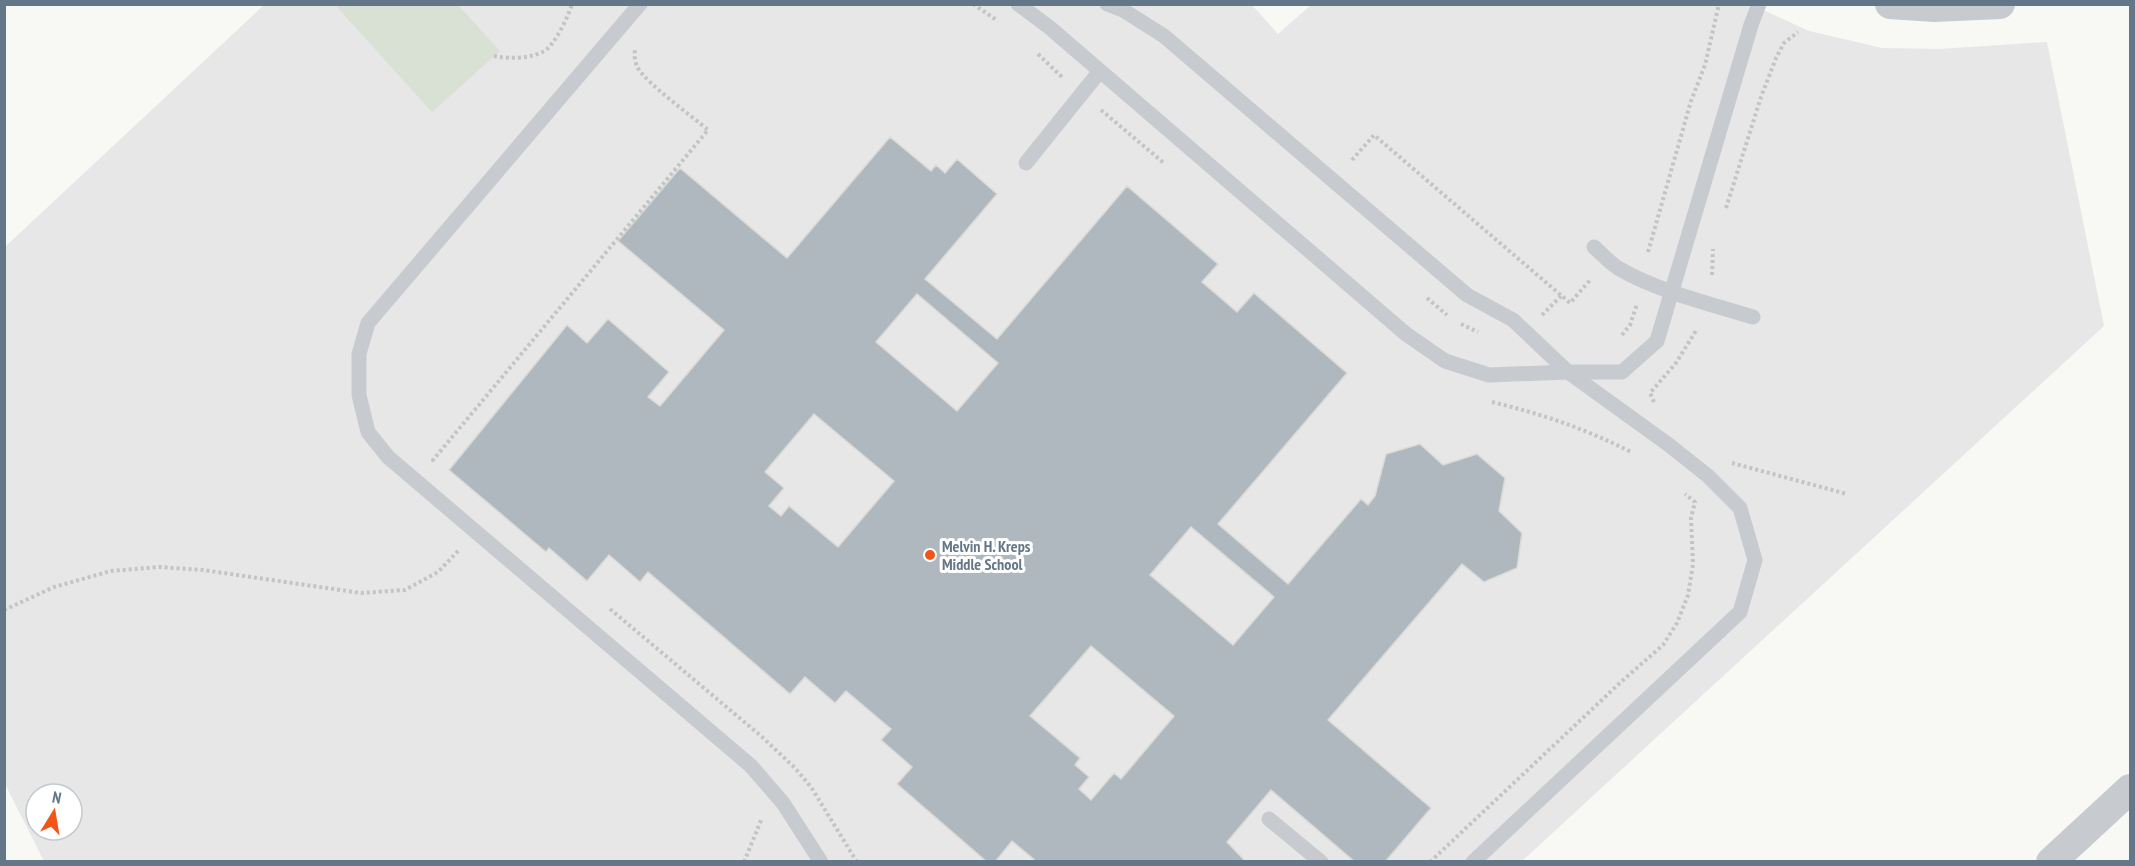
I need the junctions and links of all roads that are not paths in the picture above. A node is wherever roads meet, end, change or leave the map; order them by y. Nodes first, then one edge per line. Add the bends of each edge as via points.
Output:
1 (640, 4) edge
2 (1018, 4) edge
3 (1107, 4) edge
4 (1760, 4) edge
5 (1890, 4) edge
6 (2000, 4) edge
7 (1100, 71) junction
8 (1026, 163) dead end
9 (1594, 247) dead end
10 (1671, 291) junction
11 (1753, 317) dead end
12 (1568, 372) junction
13 (2130, 789) edge
14 (1269, 819) dead end
15 (821, 861) edge
16 (1321, 861) edge
17 (1473, 861) edge
18 (2051, 861) edge

1 - 15 lane via 368,323 359,354 360,395 368,432 388,457 751,766 783,803
2 - 7 lane
3 - 12 lane via 1164,36 1467,295 1513,320
4 - 10 lane
5 - 6 street via 1934,8
7 - 8 lane
7 - 12 lane via 1406,334 1445,361 1489,375
9 - 10 lane via 1617,268
10 - 11 lane
10 - 12 lane via 1657,341 1622,372
12 - 17 lane via 1669,445 1740,508 1755,560 1740,612
13 - 18 street
14 - 16 lane

